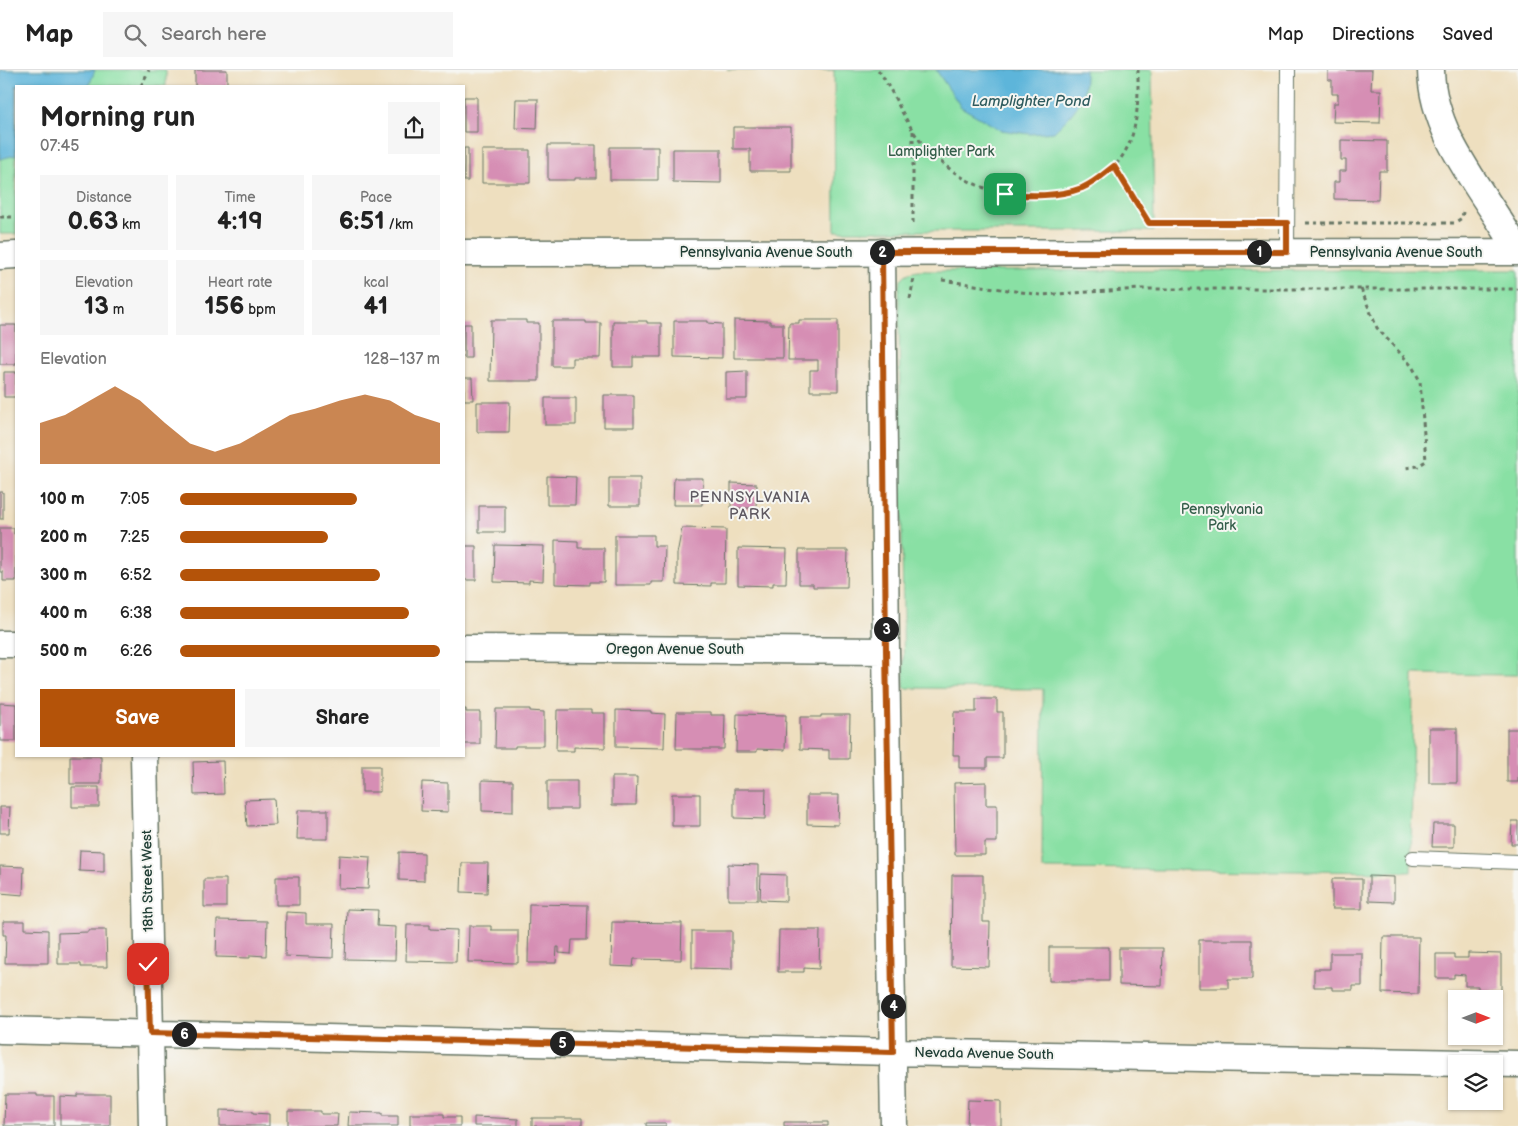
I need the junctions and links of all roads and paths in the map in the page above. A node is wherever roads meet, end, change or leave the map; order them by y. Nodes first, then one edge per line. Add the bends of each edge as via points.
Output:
1 (149, 70) edge
2 (878, 70) edge
3 (1138, 70) edge
4 (1288, 70) edge
5 (1431, 70) edge
6 (142, 85) edge
7 (914, 130) junction
8 (1114, 166) junction
9 (1463, 209) dead end
10 (15, 216) edge
11 (0, 217) edge
12 (1287, 223) junction
13 (914, 231) dead end
14 (1518, 251) edge
15 (882, 252) junction
16 (1287, 252) junction
17 (465, 253) edge
18 (15, 255) edge
19 (0, 256) edge
20 (914, 276) dead end
21 (924, 278) dead end
22 (934, 279) dead end
23 (1361, 289) junction
24 (1518, 289) edge
25 (1405, 468) dead end
26 (0, 644) edge
27 (15, 644) edge
28 (465, 648) edge
29 (886, 651) junction
30 (144, 757) edge
31 (1413, 858) dead end
32 (1518, 862) edge
33 (0, 1030) edge
34 (150, 1033) junction
35 (893, 1052) junction
36 (1518, 1064) edge
37 (152, 1126) edge
38 (894, 1126) edge

1 - 6 path
2 - 7 path
3 - 8 path via 1134,127 1126,149
4 - 12 lane
5 - 14 street via 1435,104 1456,154
7 - 8 path via 928,150 963,178 1005,194 1054,194 1082,188
7 - 13 path
8 - 12 path via 1149,223
9 - 12 path via 1462,218 1454,223
10 - 11 path
12 - 16 lane
14 - 16 street, Pennsylvania Avenue South
15 - 16 street, Pennsylvania Avenue South
15 - 17 street, Pennsylvania Avenue South
15 - 29 street
18 - 19 street
20 - 21 path
22 - 23 path via 1041,295 1140,289
23 - 24 path
23 - 25 path via 1377,328 1412,366 1420,380 1426,461
26 - 27 street
28 - 29 street, Oregon Avenue South
29 - 35 street
30 - 34 street, 18th Street West
31 - 32 lane
33 - 34 street, Nevada Avenue South
34 - 35 street, Nevada Avenue South
34 - 37 street, 18th Street West
35 - 36 street, Nevada Avenue South
35 - 38 street

